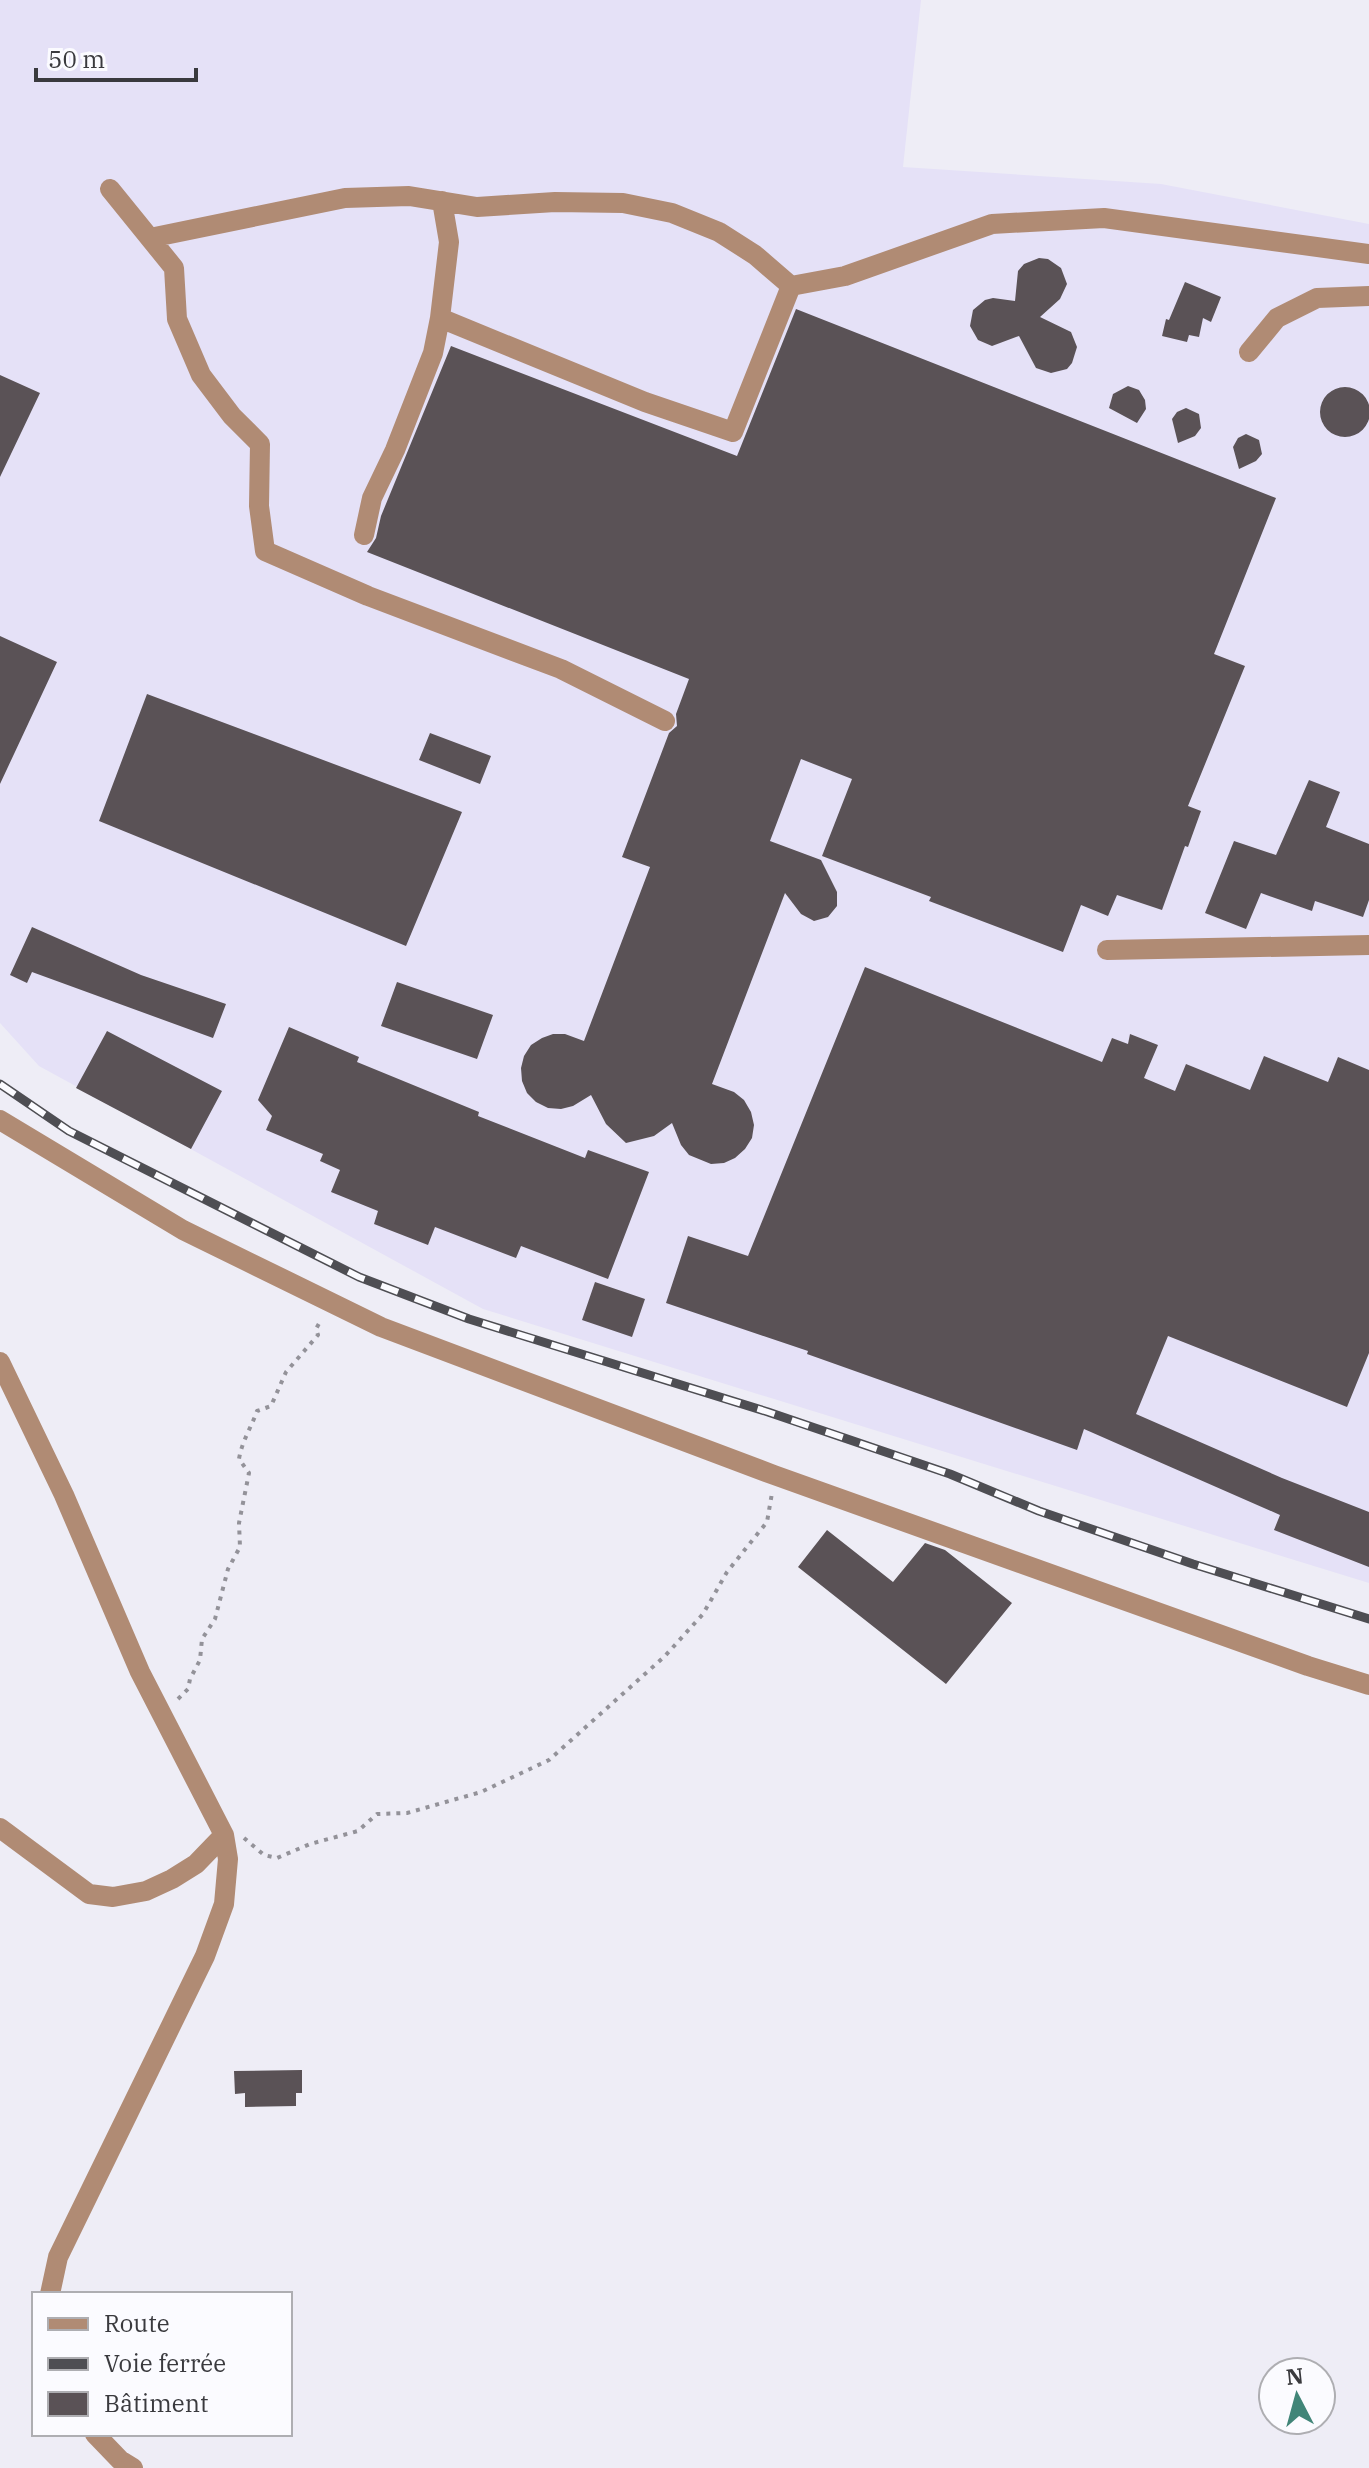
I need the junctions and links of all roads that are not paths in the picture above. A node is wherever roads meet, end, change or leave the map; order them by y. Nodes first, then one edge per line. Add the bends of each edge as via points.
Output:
1 (110, 189) dead end
2 (442, 201) junction
3 (150, 238) junction
4 (1369, 254) edge
5 (791, 286) junction
6 (1369, 296) edge
7 (440, 318) junction
8 (1249, 352) dead end
9 (364, 535) dead end
10 (665, 721) dead end
11 (1369, 945) edge
12 (1107, 950) dead end
13 (0, 1120) edge
14 (0, 1362) edge
15 (1369, 1685) edge
16 (0, 1828) edge
17 (234, 1836) junction
18 (50, 2292) edge
19 (97, 2436) edge
20 (133, 2468) edge

1 - 3 street
2 - 3 street via 345,198
2 - 5 street via 477,207 623,203 672,213 719,232
2 - 7 street via 449,242
3 - 10 street via 174,268 177,319 201,375 260,444 265,551 561,669
4 - 5 street via 1104,218 992,224 845,276
5 - 7 street via 733,432
6 - 8 street via 1317,298 1277,318
7 - 9 street via 433,353 372,498
11 - 12 street
13 - 15 street via 183,1230 381,1327 774,1475
14 - 17 street via 140,1672
16 - 17 street via 89,1894 113,1897 172,1879
17 - 18 street via 224,1904 205,1956 58,2257
19 - 20 street

